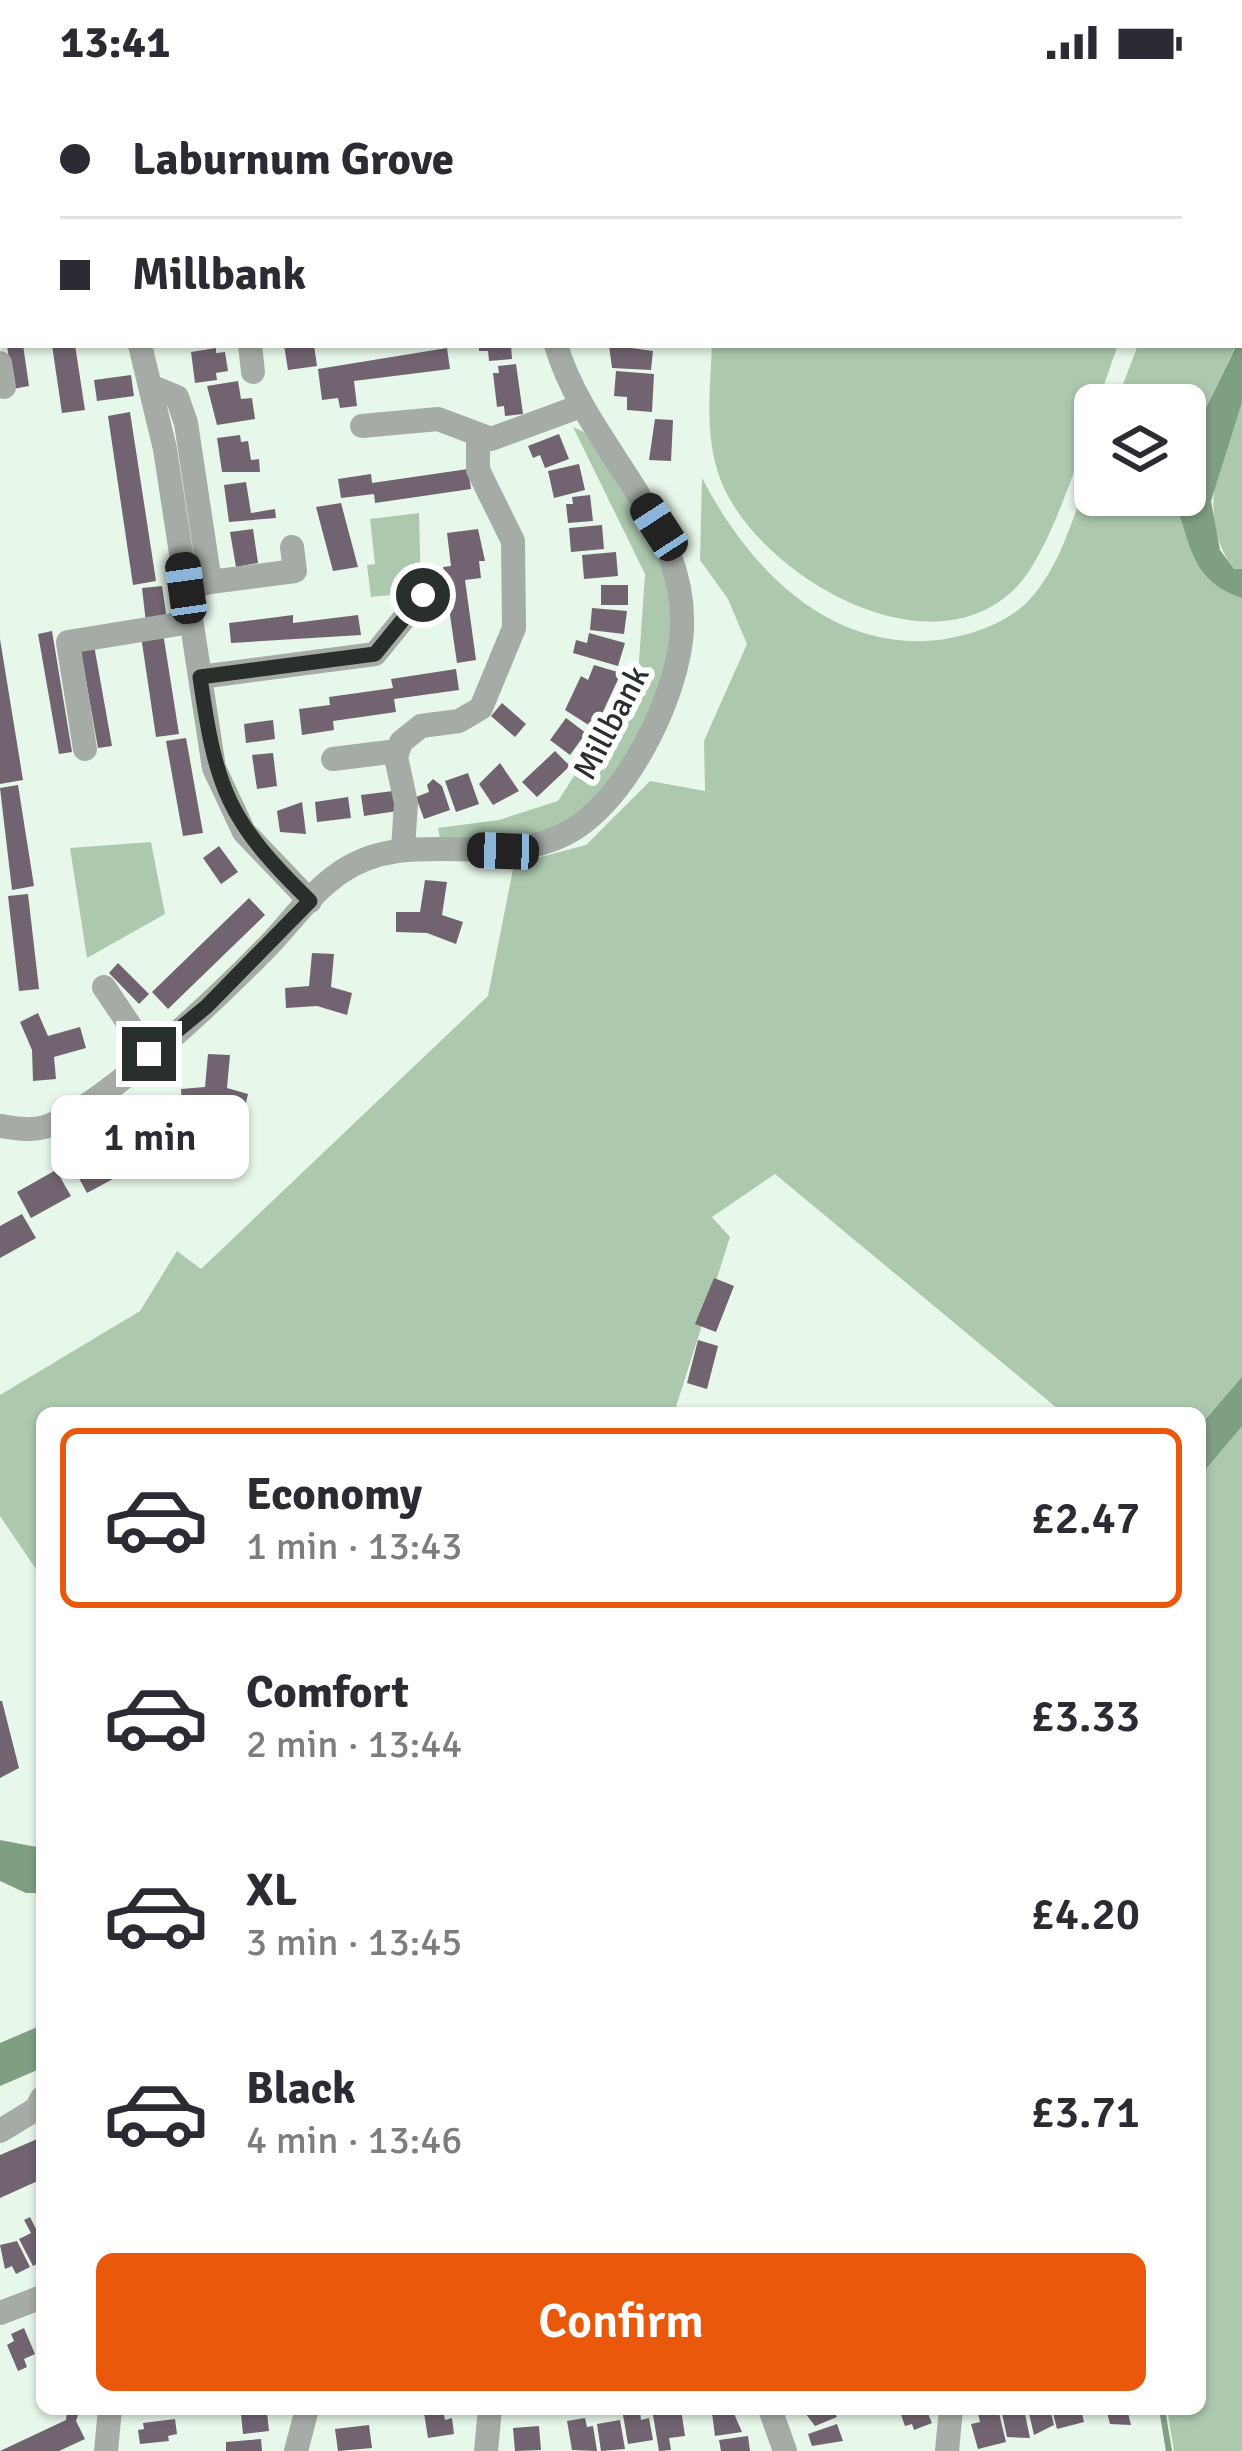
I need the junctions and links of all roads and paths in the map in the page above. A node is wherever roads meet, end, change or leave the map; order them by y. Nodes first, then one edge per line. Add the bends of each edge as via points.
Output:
1 (141, 348) edge
2 (250, 348) edge
3 (557, 348) edge
4 (254, 372) dead end
5 (581, 406) junction
6 (362, 426) dead end
7 (478, 436) junction
8 (292, 547) dead end
9 (198, 585) junction
10 (423, 595) dead end
11 (191, 622) junction
12 (200, 677) junction
13 (85, 749) dead end
14 (397, 751) junction
15 (333, 759) dead end
16 (403, 849) junction
17 (310, 901) junction
18 (104, 987) dead end
19 (149, 1054) junction
20 (0, 1126) edge
21 (36, 2109) edge
22 (0, 2131) edge
23 (36, 2299) edge
24 (0, 2313) edge
25 (109, 2415) edge
26 (305, 2415) edge
27 (489, 2415) edge
28 (772, 2415) edge
29 (950, 2415) edge
30 (106, 2451) edge
31 (296, 2451) edge
32 (486, 2451) edge
33 (785, 2451) edge
34 (947, 2451) edge

1 - 9 street
2 - 4 street
3 - 5 street, Millbank
5 - 7 street via 503,436
5 - 16 street, Millbank via 674,557 682,624 670,687 618,788 568,833 514,852
6 - 7 street via 438,419
7 - 14 street via 478,470 513,542 514,628 481,708 413,730
8 - 9 street via 296,571
9 - 11 street
10 - 12 street via 375,654
11 - 12 street
11 - 13 street via 68,642
12 - 17 street via 229,806 267,860
14 - 15 street
14 - 16 street
16 - 17 street, Millbank via 346,868
17 - 19 street, Millbank
18 - 19 street
19 - 20 street, Millbank via 60,1121 31,1130
21 - 22 street
23 - 24 street
25 - 30 street
26 - 31 street
27 - 32 street
28 - 33 street
29 - 34 street

